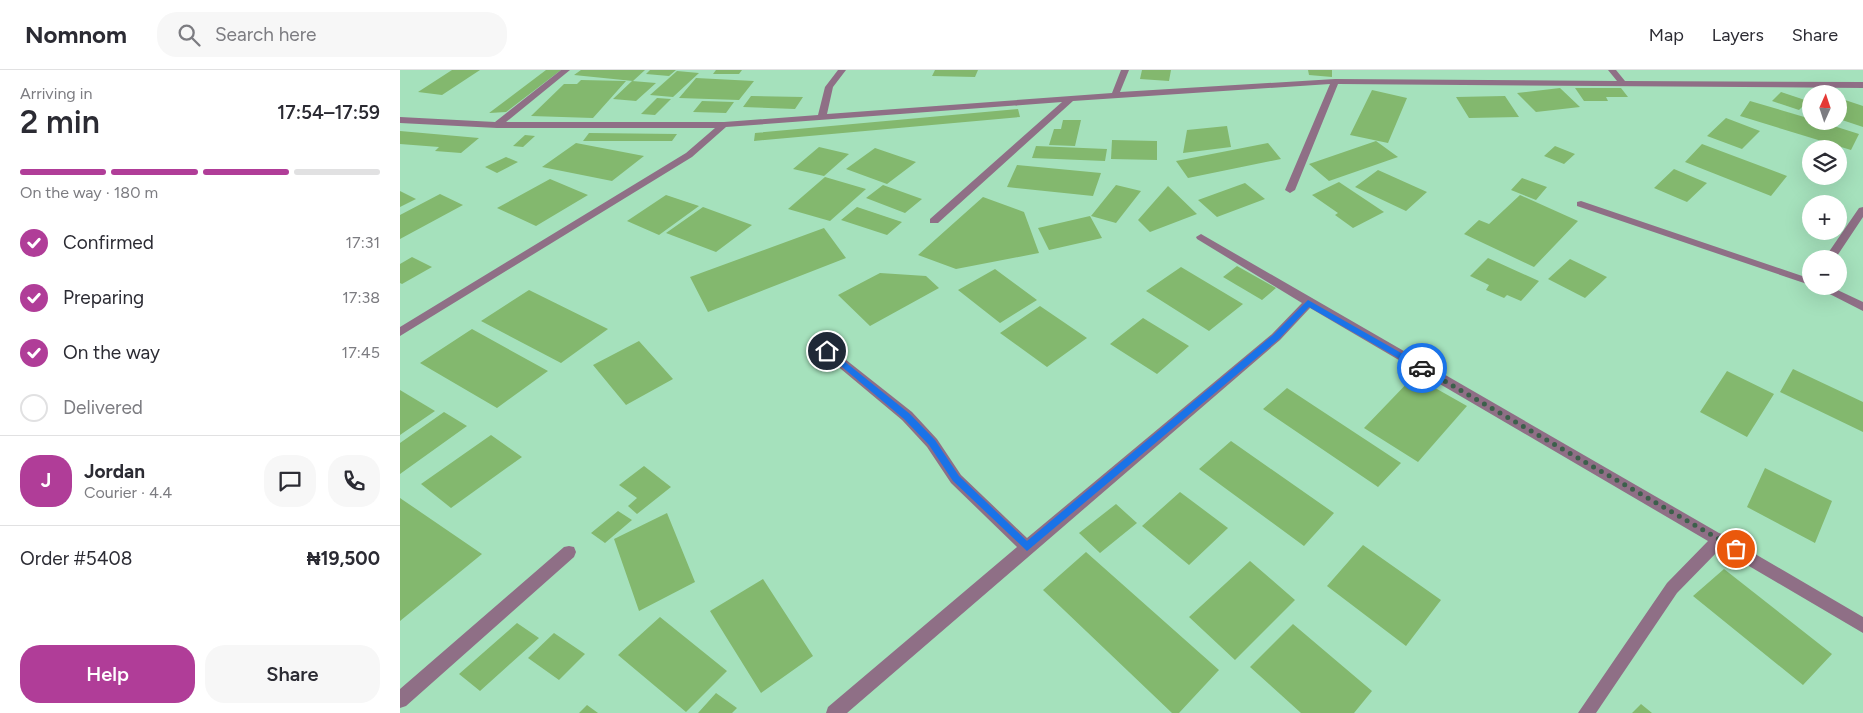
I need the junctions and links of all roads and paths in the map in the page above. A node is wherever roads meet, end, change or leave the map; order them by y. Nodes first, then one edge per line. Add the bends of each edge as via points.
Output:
1 (566, 70) edge
2 (842, 70) edge
3 (1125, 70) edge
4 (1612, 70) edge
5 (1335, 81) junction
6 (1623, 83) junction
7 (1863, 85) edge
8 (1115, 95) junction
9 (1070, 99) junction
10 (820, 119) junction
11 (400, 120) edge
12 (497, 125) junction
13 (724, 125) junction
14 (1290, 190) dead end
15 (1581, 204) dead end
16 (1863, 210) edge
17 (934, 221) dead end
18 (1201, 237) dead end
19 (1835, 250) edge
20 (1802, 280) edge
21 (1838, 295) edge
22 (1308, 303) junction
23 (1863, 307) edge
24 (400, 332) edge
25 (827, 351) dead end
26 (1720, 539) junction
27 (1027, 546) junction
28 (569, 552) dead end
29 (1863, 626) edge
30 (400, 700) edge
31 (834, 713) edge
32 (1586, 713) edge

1 - 12 street
2 - 10 street via 829,87
3 - 8 street
4 - 6 street
5 - 6 street
5 - 8 street
5 - 14 street
6 - 7 street
8 - 9 street
9 - 10 street
9 - 17 street
10 - 13 street
11 - 12 street
12 - 13 street
13 - 24 street via 689,154
15 - 20 street
16 - 19 street
18 - 22 street
21 - 23 street
22 - 26 street
22 - 27 street via 1276,337
25 - 27 street via 907,416 932,443 956,479
26 - 29 street
26 - 32 street via 1672,588
27 - 31 street
28 - 30 street

